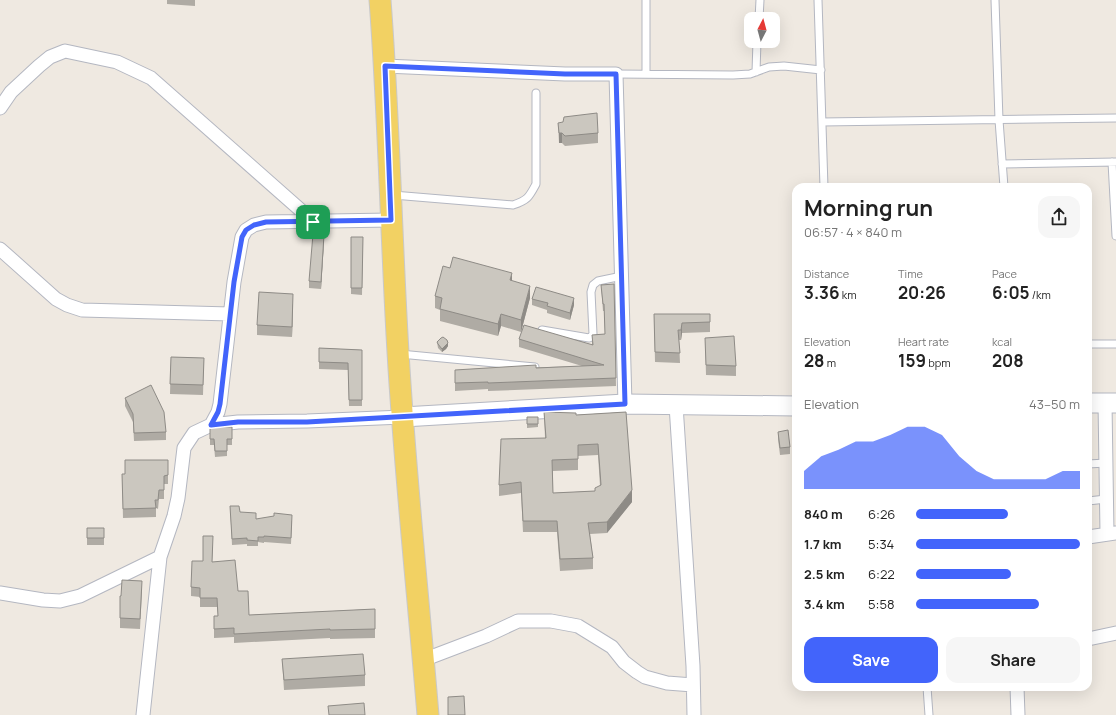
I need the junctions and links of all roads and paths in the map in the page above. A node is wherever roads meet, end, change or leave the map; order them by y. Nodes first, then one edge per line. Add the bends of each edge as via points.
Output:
1 (380, 0) edge
2 (646, 0) edge
3 (760, 0) edge
4 (818, 0) edge
5 (995, 0) edge
6 (759, 12) edge
7 (757, 48) edge
8 (385, 66) junction
9 (821, 70) junction
10 (756, 72) junction
11 (616, 74) junction
12 (646, 74) junction
13 (536, 93) dead end
14 (0, 108) edge
15 (1116, 118) edge
16 (998, 120) junction
17 (822, 122) junction
18 (1114, 162) edge
19 (1002, 164) junction
20 (824, 183) edge
21 (1004, 183) edge
22 (390, 195) junction
23 (391, 220) junction
24 (313, 222) junction
25 (1116, 236) edge
26 (0, 249) edge
27 (622, 276) junction
28 (230, 314) junction
29 (542, 330) edge
30 (1092, 344) edge
31 (1116, 344) edge
32 (398, 354) junction
33 (536, 367) edge
34 (1103, 403) edge
35 (625, 404) junction
36 (676, 405) junction
37 (792, 406) edge
38 (403, 417) junction
39 (211, 425) junction
40 (1106, 463) junction
41 (1092, 464) edge
42 (1106, 499) junction
43 (1092, 501) edge
44 (1112, 534) edge
45 (1092, 536) edge
46 (160, 557) junction
47 (0, 593) edge
48 (1116, 633) edge
49 (1092, 638) edge
50 (424, 660) junction
51 (693, 685) junction
52 (927, 691) edge
53 (1017, 691) edge
54 (143, 715) edge
55 (428, 715) edge
56 (694, 715) edge
57 (929, 715) edge
58 (1018, 715) edge

1 - 8 main road
2 - 12 lane
3 - 6 lane
4 - 9 lane
5 - 16 lane
7 - 10 lane
8 - 11 street
8 - 22 main road
9 - 10 lane via 776,66
9 - 17 lane
10 - 12 lane via 733,75
11 - 12 lane
11 - 27 street
13 - 22 lane via 536,184 523,202 513,205
14 - 24 street via 11,92 39,66 50,57 65,51 117,62 151,78
15 - 16 lane
16 - 17 lane
16 - 19 lane
17 - 20 lane
18 - 19 lane
18 - 25 lane
19 - 21 lane
22 - 23 main road
23 - 24 street
23 - 32 main road
24 - 28 street via 266,222 246,230 240,245
26 - 28 street via 50,294 66,305 82,310
27 - 29 lane via 598,281 593,285 591,337
27 - 35 street
28 - 39 street via 220,404
30 - 31 lane
32 - 33 lane
32 - 38 main road
34 - 40 street
35 - 36 main road
35 - 38 main road
36 - 37 main road
36 - 51 street
38 - 39 street
38 - 50 main road
39 - 46 street via 194,433 184,448 178,498
40 - 41 lane
40 - 42 street
42 - 43 lane
42 - 44 street
44 - 45 street
46 - 47 street via 80,596 43,600
46 - 54 street
48 - 49 street
50 - 51 street via 518,621 551,621 578,626 612,647 624,662 645,677 667,683
50 - 55 main road
51 - 56 street
52 - 57 lane
53 - 58 street

